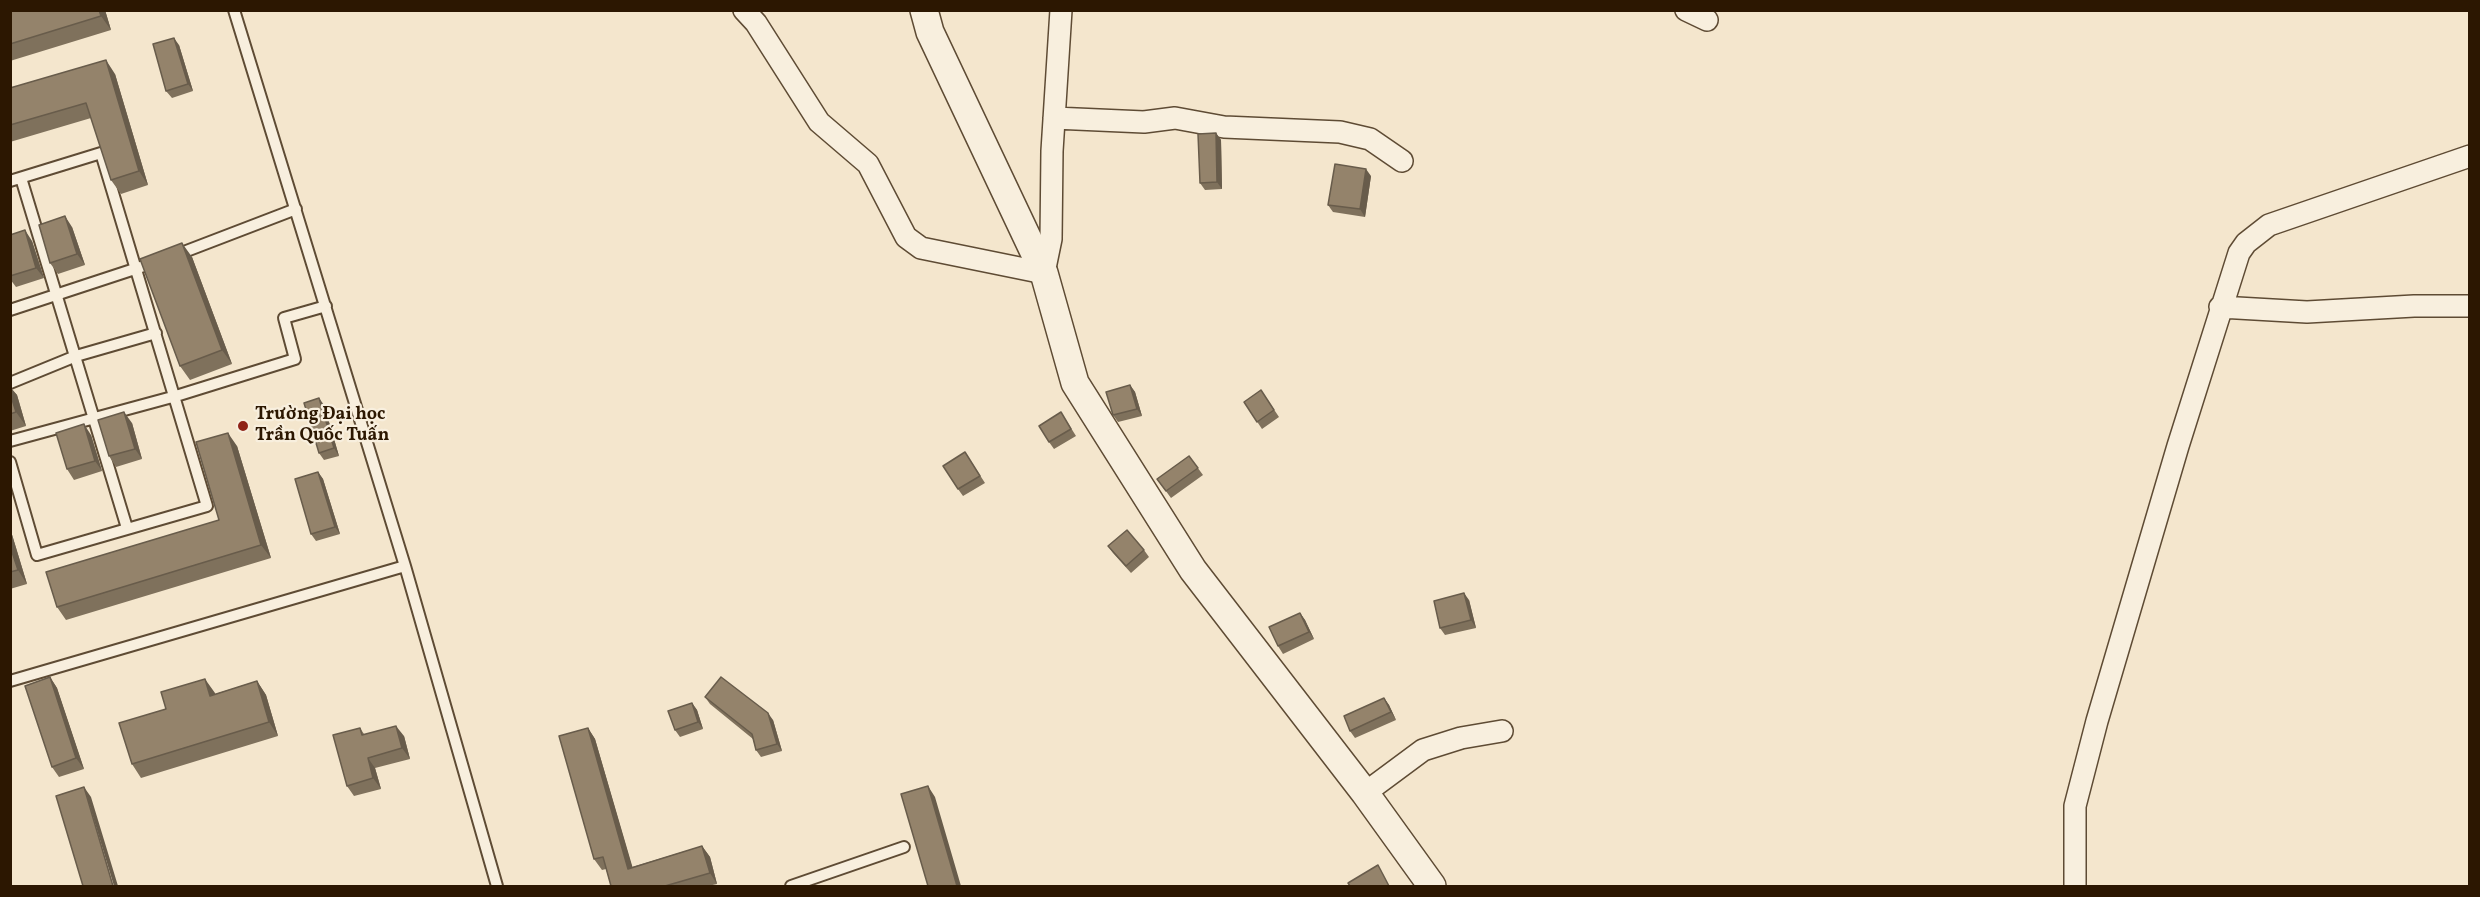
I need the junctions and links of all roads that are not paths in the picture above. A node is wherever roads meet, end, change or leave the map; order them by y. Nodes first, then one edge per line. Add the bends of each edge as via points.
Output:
1 (234, 10) edge
2 (744, 10) edge
3 (924, 10) edge
4 (1061, 10) edge
5 (1686, 10) edge
6 (1707, 20) dead end
7 (1054, 118) junction
8 (2469, 156) edge
9 (1402, 161) dead end
10 (16, 180) edge
11 (296, 209) junction
12 (134, 271) junction
13 (1044, 273) junction
14 (55, 296) junction
15 (326, 306) junction
16 (2469, 306) edge
17 (2220, 308) junction
18 (10, 310) edge
19 (156, 333) junction
20 (76, 356) junction
21 (10, 383) edge
22 (176, 396) junction
23 (95, 416) junction
24 (10, 441) edge
25 (10, 462) edge
26 (127, 528) junction
27 (405, 566) junction
28 (10, 681) edge
29 (1502, 732) dead end
30 (1365, 793) junction
31 (904, 847) dead end
32 (496, 886) edge
33 (791, 886) edge
34 (1432, 886) edge
35 (2074, 886) edge

1 - 11 lane
2 - 13 street via 819,122 868,164 906,237 921,248
3 - 13 street via 930,32
4 - 7 street
5 - 6 street
7 - 9 street via 1144,122 1175,118 1224,127 1340,132 1370,139
7 - 13 street via 1052,239
8 - 17 street via 2269,225 2246,243 2240,253
10 - 12 lane via 101,153
10 - 14 lane
11 - 12 lane
11 - 15 lane
12 - 14 lane
12 - 19 lane
13 - 30 street via 1075,383 1193,570
14 - 18 lane
14 - 20 lane
15 - 22 lane via 284,318 295,359
15 - 27 lane
16 - 17 street via 2307,312
17 - 35 street via 2086,764 2076,806
19 - 20 lane
19 - 22 lane
20 - 21 lane
20 - 23 lane
22 - 23 lane
22 - 26 lane via 207,506
23 - 24 lane
23 - 26 lane
25 - 26 lane via 37,555
27 - 28 lane
27 - 32 lane
29 - 30 street via 1461,738 1423,750
30 - 34 street
31 - 33 lane

